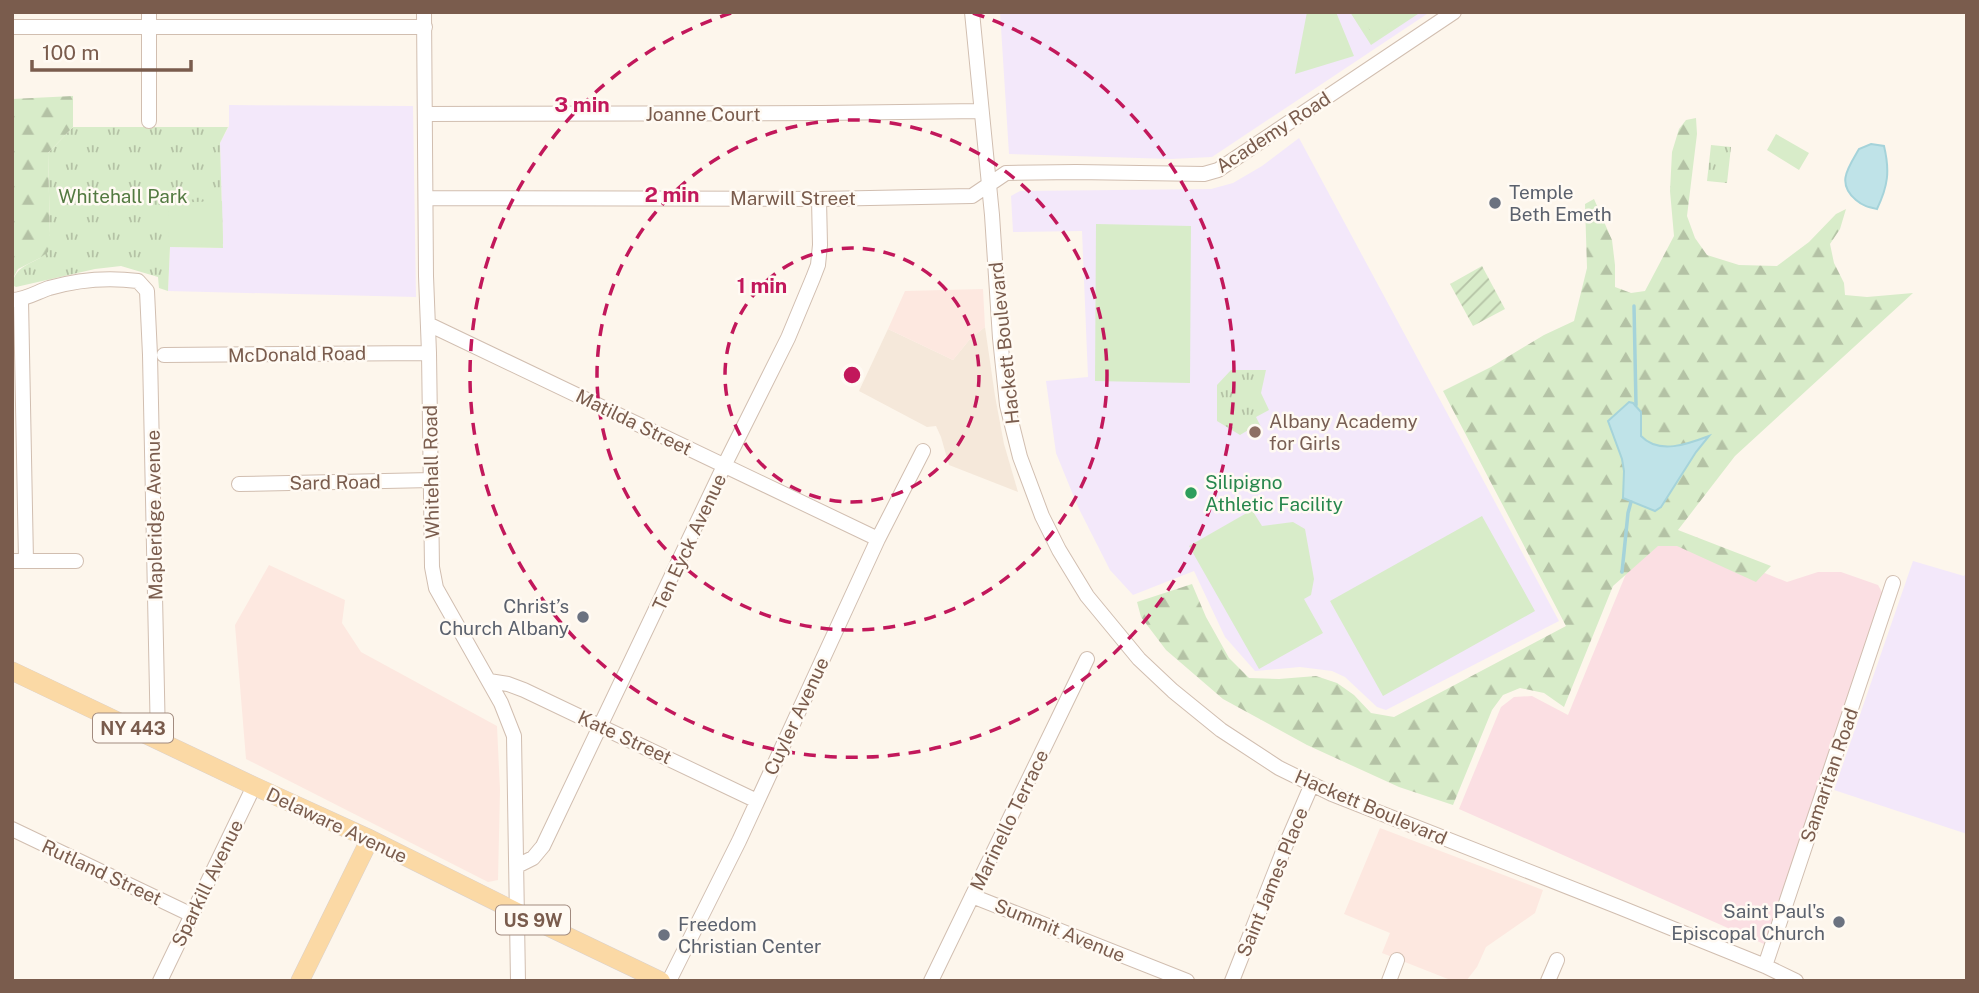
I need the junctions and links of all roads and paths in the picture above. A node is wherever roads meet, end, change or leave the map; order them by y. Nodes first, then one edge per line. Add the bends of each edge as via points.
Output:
1 (972, 12) edge
2 (1454, 12) edge
3 (149, 20) edge
4 (424, 20) edge
5 (12, 27) edge
6 (981, 111) junction
7 (425, 114) junction
8 (149, 121) dead end
9 (988, 185) junction
10 (426, 198) junction
11 (819, 199) junction
12 (17, 300) edge
13 (428, 324) junction
14 (429, 353) junction
15 (164, 355) dead end
16 (923, 451) dead end
17 (724, 466) junction
18 (432, 480) junction
19 (239, 484) dead end
20 (878, 538) junction
21 (19, 561) edge
22 (76, 561) dead end
23 (1893, 583) dead end
24 (1087, 659) dead end
25 (12, 671) edge
26 (489, 681) junction
27 (602, 726) junction
28 (158, 740) junction
29 (1312, 784) junction
30 (254, 786) junction
31 (757, 800) junction
32 (12, 829) edge
33 (370, 839) junction
34 (517, 866) junction
35 (972, 895) junction
36 (517, 912) junction
37 (192, 915) junction
38 (1397, 960) dead end
39 (1557, 960) dead end
40 (1765, 966) junction
41 (160, 981) edge
42 (300, 981) edge
43 (518, 981) edge
44 (662, 981) edge
45 (669, 981) edge
46 (931, 981) edge
47 (1187, 981) edge
48 (1232, 981) edge
49 (1389, 981) edge
50 (1548, 981) edge
51 (1796, 981) edge

1 - 6 street, Hackett Boulevard
2 - 9 street, Academy Road via 1218,170 1198,174 1006,173
3 - 4 street
3 - 5 street
3 - 8 street
4 - 7 street, Whitehall Road
6 - 7 street, Joanne Court
6 - 9 street, Hackett Boulevard
7 - 10 street, Whitehall Road
9 - 11 street, Marwill Street via 972,195
9 - 29 street, Hackett Boulevard via 1007,405 1027,478 1059,550 1087,596 1139,659 1173,691 1221,730
10 - 11 street, Marwill Street
10 - 13 street, Whitehall Road
11 - 17 street, Ten Eyck Avenue via 818,265 788,338
12 - 21 street
12 - 28 street, Mapleridge Avenue via 69,282 112,278 138,281 147,291
13 - 14 street, Whitehall Road
13 - 17 street, Matilda Street
14 - 15 street, McDonald Road
14 - 18 street, Whitehall Road
16 - 20 street, Cuyler Avenue
17 - 20 street, Matilda Street
17 - 27 street, Ten Eyck Avenue
18 - 19 street, Sard Road
18 - 26 street, Whitehall Road via 436,588
20 - 31 street, Cuyler Avenue
21 - 22 street
23 - 40 street, Samaritan Road
24 - 35 street, Marinello Terrace
25 - 28 main road, Delaware Avenue / NY 443
26 - 27 street, Kate Street via 524,690
26 - 34 street, Whitehall Road via 513,736
27 - 31 street, Kate Street
27 - 34 street, Ten Eyck Avenue via 544,846
28 - 30 main road, Delaware Avenue / NY 443
29 - 40 street, Hackett Boulevard
29 - 48 street, Saint James Place
30 - 33 main road, Delaware Avenue / NY 443
30 - 37 street, Sparkill Avenue
31 - 45 street, Cuyler Avenue
32 - 37 street, Rutland Street
33 - 36 main road, Delaware Avenue / US 9W
33 - 42 main road
34 - 36 street, Whitehall Road
35 - 46 street, Marinello Terrace
35 - 47 street, Summit Avenue
36 - 43 street, Whitehall Road
36 - 44 main road, Delaware Avenue / US 9W
37 - 41 street, Sparkill Avenue
38 - 49 street
39 - 50 street
40 - 51 street, Hackett Boulevard

